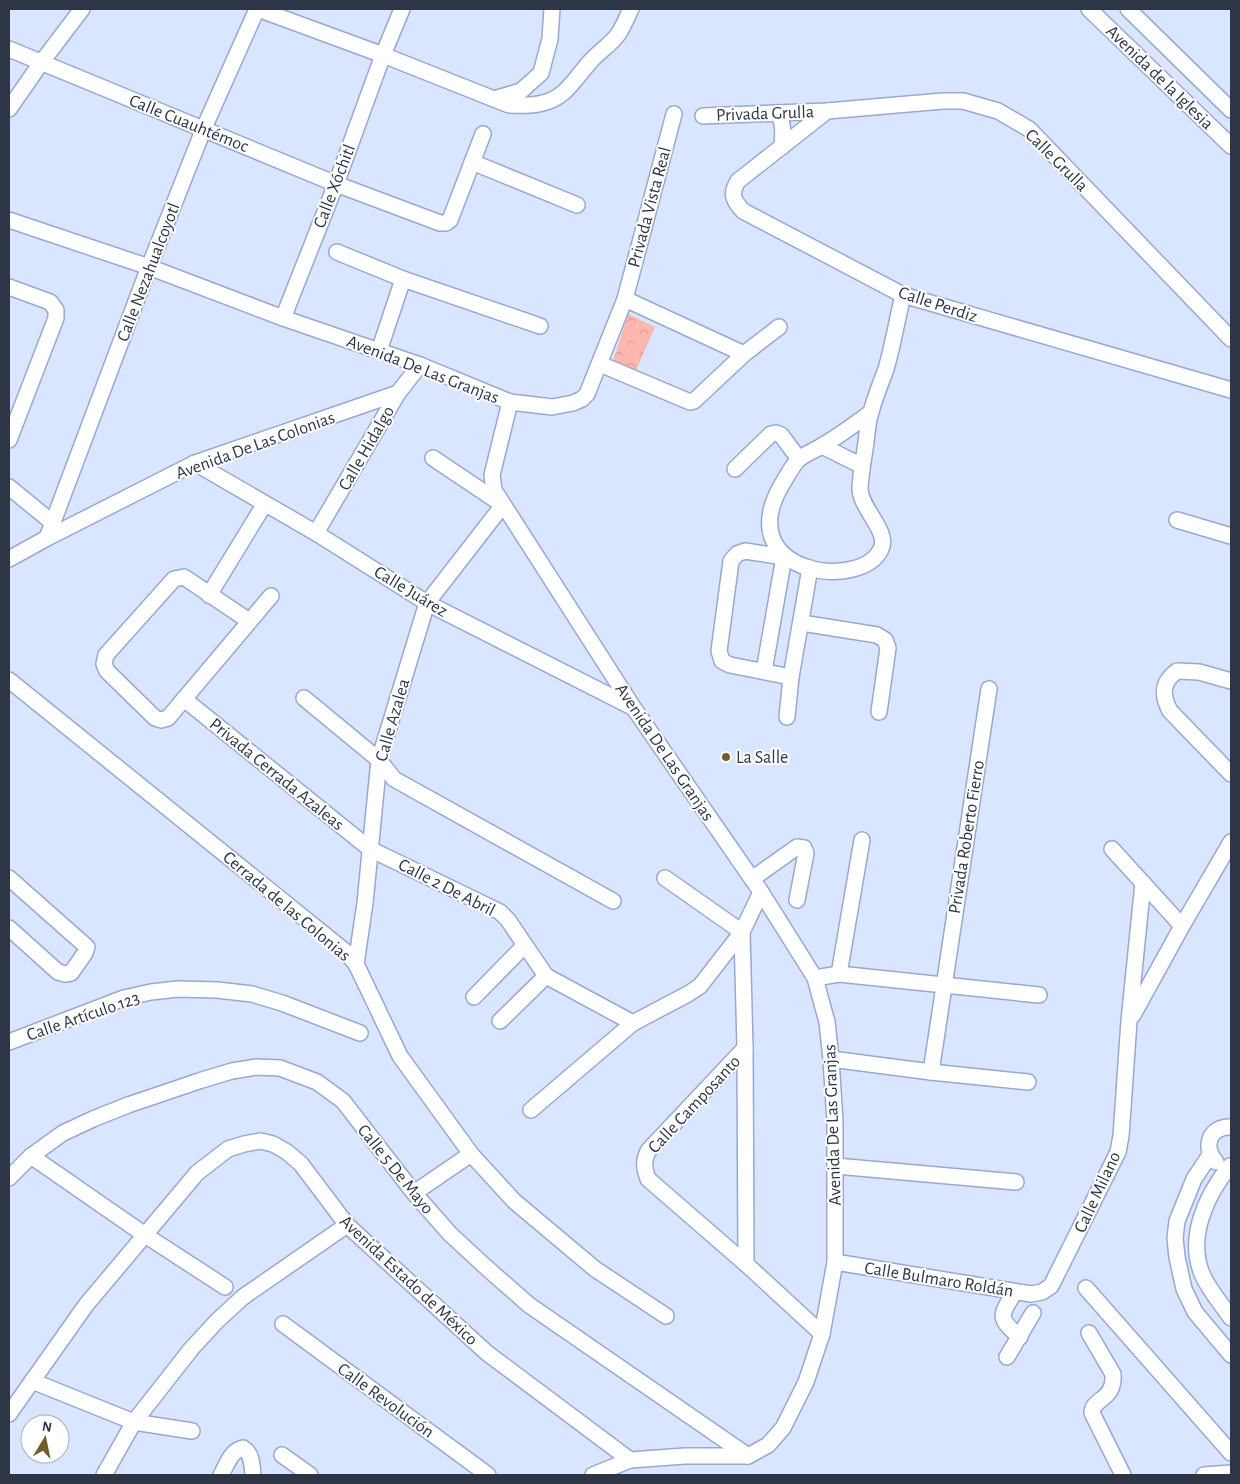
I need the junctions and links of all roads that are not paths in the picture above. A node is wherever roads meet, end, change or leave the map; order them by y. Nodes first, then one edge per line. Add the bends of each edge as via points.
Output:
1 (82, 9) edge
2 (258, 9) edge
3 (402, 9) edge
4 (552, 9) edge
5 (632, 9) edge
6 (1089, 9) edge
7 (1128, 9) edge
8 (9, 49) edge
9 (383, 54) junction
10 (41, 63) junction
11 (494, 99) junction
12 (9, 109) edge
13 (1231, 110) edge
14 (828, 111) junction
15 (778, 113) junction
16 (674, 114) dead end
17 (702, 116) dead end
18 (204, 128) junction
19 (483, 134) dead end
20 (782, 146) junction
21 (1231, 146) edge
22 (472, 162) junction
23 (336, 184) junction
24 (577, 206) dead end
25 (9, 220) edge
26 (337, 252) dead end
27 (149, 267) junction
28 (403, 279) junction
29 (9, 287) edge
30 (903, 295) junction
31 (625, 299) junction
32 (283, 318) junction
33 (540, 326) dead end
34 (779, 327) dead end
35 (1231, 339) edge
36 (379, 351) junction
37 (744, 354) junction
38 (600, 364) junction
39 (420, 365) junction
40 (1231, 390) edge
41 (398, 393) junction
42 (510, 402) junction
43 (870, 413) junction
44 (9, 440) edge
45 (822, 446) junction
46 (433, 458) dead end
47 (799, 459) junction
48 (195, 463) junction
49 (862, 466) junction
50 (734, 469) dead end
51 (9, 487) edge
52 (264, 505) junction
53 (503, 505) junction
54 (1177, 520) dead end
55 (53, 523) junction
56 (316, 533) junction
57 (1231, 536) edge
58 (47, 538) junction
59 (784, 556) junction
60 (9, 560) edge
61 (810, 568) junction
62 (209, 595) junction
63 (271, 596) dead end
64 (427, 603) junction
65 (249, 622) junction
66 (802, 623) junction
67 (764, 671) junction
68 (791, 677) junction
69 (9, 680) edge
70 (1231, 681) edge
71 (989, 689) dead end
72 (304, 698) dead end
73 (184, 699) junction
74 (633, 707) junction
75 (879, 712) dead end
76 (787, 717) dead end
77 (379, 760) junction
78 (1231, 774) edge
79 (862, 840) dead end
80 (1231, 842) edge
81 (370, 849) junction
82 (1112, 849) dead end
83 (9, 878) edge
84 (665, 878) dead end
85 (752, 879) junction
86 (1143, 883) junction
87 (761, 892) junction
88 (797, 900) dead end
89 (613, 901) dead end
90 (1182, 926) junction
91 (9, 928) edge
92 (742, 932) junction
93 (524, 946) junction
94 (356, 964) junction
95 (839, 974) junction
96 (546, 976) junction
97 (815, 978) junction
98 (943, 985) junction
99 (1039, 995) dead end
100 (474, 996) dead end
101 (500, 1021) dead end
102 (633, 1022) junction
103 (1130, 1022) junction
104 (360, 1033) dead end
105 (9, 1042) edge
106 (745, 1048) junction
107 (831, 1059) junction
108 (931, 1072) junction
109 (1028, 1082) dead end
110 (531, 1110) dead end
111 (1230, 1125) edge
112 (471, 1154) junction
113 (1210, 1155) junction
114 (31, 1156) junction
115 (836, 1166) junction
116 (1231, 1166) edge
117 (9, 1178) edge
118 (1016, 1182) dead end
119 (414, 1193) junction
120 (347, 1225) junction
121 (145, 1235) junction
122 (835, 1262) junction
123 (746, 1264) junction
124 (225, 1287) dead end
125 (1086, 1288) dead end
126 (1015, 1292) junction
127 (1042, 1292) joint
128 (1033, 1313) dead end
129 (666, 1316) dead end
130 (1231, 1318) edge
131 (283, 1324) dead end
132 (1089, 1333) dead end
133 (822, 1334) junction
134 (1020, 1337) junction
135 (1231, 1356) edge
136 (1007, 1357) dead end
137 (32, 1381) junction
138 (13, 1400) edge
139 (9, 1414) edge
140 (134, 1422) junction
141 (192, 1431) dead end
142 (1231, 1453) edge
143 (282, 1455) dead end
144 (748, 1456) junction
145 (630, 1460) junction
146 (1231, 1473) edge
147 (104, 1475) edge
148 (221, 1475) edge
149 (253, 1475) edge
150 (310, 1475) edge
151 (488, 1475) edge
152 (593, 1475) edge
153 (1124, 1475) edge
154 (1204, 1475) edge

1 - 10 street
2 - 9 street
2 - 18 street, Calle Nezahualcoyotl
3 - 9 street, Calle Xóchitl
4 - 11 street via 550,39 541,73 521,91
5 - 11 street via 607,47 590,61 564,92 552,100 538,105 509,105
6 - 21 street, Avenida de la Iglesia
7 - 13 street, Avenida de la Iglesia
8 - 10 street, Calle Cuauhtémoc
9 - 11 street
9 - 23 street, Calle Xóchitl
10 - 12 street
10 - 18 street, Calle Cuauhtémoc
14 - 15 street, Privada Grulla
14 - 20 street, Calle Perdiz
14 - 35 street, Calle Grulla via 963,101 998,111 1029,129
15 - 17 street, Privada Grulla
15 - 20 street via 782,119
16 - 31 street, Privada Vista Real
18 - 23 street, Calle Cuauhtémoc
18 - 27 street, Calle Nezahualcoyotl
19 - 22 street
20 - 30 street, Calle Perdiz via 738,181 733,188 737,205
22 - 23 street, Calle Cuauhtémoc via 450,220 446,223
22 - 24 street
23 - 32 street, Calle Xóchitl
25 - 27 street, Avenida De Las Granjas
26 - 28 street
27 - 32 street, Avenida De Las Granjas
27 - 55 street, Calle Nezahualcoyotl
28 - 33 street
28 - 36 street
29 - 44 street via 50,302 56,310 56,318
30 - 40 street, Calle Perdiz
30 - 43 street via 886,368
31 - 37 street
31 - 38 street, Privada Vista Real
32 - 36 street, Avenida De Las Granjas
34 - 37 street
36 - 39 street, Avenida De Las Granjas
37 - 38 street via 694,402
38 - 42 street, Privada Vista Real via 587,394 573,403 541,407
39 - 41 street, Calle Hidalgo
39 - 42 street, Avenida De Las Granjas
41 - 48 street, Avenida De Las Colonias
41 - 56 street, Calle Hidalgo
42 - 53 street, Avenida De Las Granjas via 492,475 494,490
43 - 45 street
43 - 49 street
45 - 47 street
45 - 49 street
46 - 53 street
47 - 50 street via 776,432
47 - 59 street via 769,514 769,529
48 - 52 street, Calle Juárez
48 - 58 street, Avenida De Las Colonias
49 - 61 street via 860,489 863,502 883,537 880,551 867,564 845,570 826,572
51 - 55 street
52 - 56 street, Calle Juárez
52 - 62 street
53 - 64 street, Calle Azalea
53 - 74 street, Avenida De Las Granjas
54 - 57 street
55 - 58 street, Calle Nezahualcoyotl
56 - 64 street, Calle Juárez
58 - 60 street, Avenida De Las Colonias
59 - 61 street
59 - 67 street
59 - 67 street via 745,551 731,561 719,651 722,660 730,665
61 - 66 street
62 - 65 street
62 - 73 street via 184,578 174,579 106,656 104,664 107,671 155,718 168,718
63 - 65 street
64 - 74 street, Calle Juárez
64 - 77 street, Calle Azalea
65 - 73 street
66 - 68 street
66 - 75 street via 877,635 885,640 888,648
67 - 68 street
68 - 76 street
69 - 94 street, Cerrada de las Colonias via 346,952
70 - 78 street via 1178,670 1168,678 1164,690 1170,711
71 - 98 street, Privada Roberto Fierro
72 - 77 street
73 - 81 street, Privada Cerrada Azaleas
74 - 85 street, Avenida De Las Granjas
77 - 81 street, Calle Azalea
77 - 89 street via 394,779
79 - 95 street
80 - 90 street, Calle Milano
81 - 93 street, Calle 2 De Abril via 500,912
81 - 94 street, Calle Azalea
82 - 86 street
83 - 91 street via 87,947 71,973 65,974 58,972
84 - 92 street
85 - 87 street, Avenida De Las Granjas
85 - 88 street via 797,847 804,848 806,853
86 - 90 street
86 - 103 street, Calle Milano
87 - 92 street
87 - 97 street, Avenida De Las Granjas
90 - 103 street, Calle Milano
92 - 102 street via 700,986
92 - 106 street, Calle Camposanto
93 - 96 street, Calle 2 De Abril
93 - 100 street
94 - 112 street, Cerrada de las Colonias via 400,1056
95 - 97 street
95 - 98 street
96 - 101 street
96 - 102 street, Calle 2 De Abril
97 - 107 street, Avenida De Las Granjas via 827,1022
98 - 99 street
98 - 108 street, Privada Roberto Fierro
102 - 110 street
103 - 127 street, Calle Milano via 1118,1152 1051,1286
104 - 105 street, Calle Artículo 123 via 252,994 178,989 124,998
106 - 123 street, Calle Camposanto
106 - 123 street, Calle Camposanto via 648,1151 644,1170 648,1180
107 - 108 street
107 - 115 street, Avenida De Las Granjas
108 - 109 street
111 - 113 street via 1214,1132 1208,1147
112 - 119 street
112 - 129 street, Cerrada de las Colonias via 514,1201 595,1269
113 - 116 street via 1222,1165
113 - 135 street via 1194,1179 1175,1238 1184,1289 1195,1312
114 - 117 street, Calle 5 De Mayo
114 - 119 street, Calle 5 De Mayo via 63,1133 128,1105 232,1071 280,1068 317,1082 343,1101
114 - 121 street
115 - 118 street
115 - 122 street, Avenida De Las Granjas
116 - 130 street via 1218,1182 1202,1215 1198,1257 1204,1276
119 - 144 street, Calle 5 De Mayo via 450,1234 529,1305
120 - 121 street, Avenida Estado de México via 301,1164 273,1144 261,1142 228,1149 197,1173
120 - 140 street via 243,1297 217,1320
120 - 145 street, Avenida Estado de México via 487,1353
121 - 124 street
121 - 137 street, Avenida Estado de México via 86,1305
122 - 126 street, Calle Bulmaro Roldán
122 - 133 street, Avenida De Las Granjas
123 - 133 street, Calle Camposanto
125 - 142 street
126 - 127 street, Calle Bulmaro Roldán
126 - 134 street via 1003,1316 1005,1324
128 - 134 street
131 - 151 street, Calle Revolución
132 - 153 street via 1114,1380 1107,1397 1092,1408 1092,1413
133 - 144 street, Avenida De Las Granjas via 806,1382 783,1428 768,1445
134 - 136 street
137 - 138 street, Avenida Estado de México
137 - 140 street
138 - 139 street, Avenida Estado de México
140 - 141 street
140 - 147 street
143 - 150 street
144 - 145 street
145 - 152 street
146 - 154 street
148 - 149 street via 232,1454 243,1448 248,1450 251,1458

